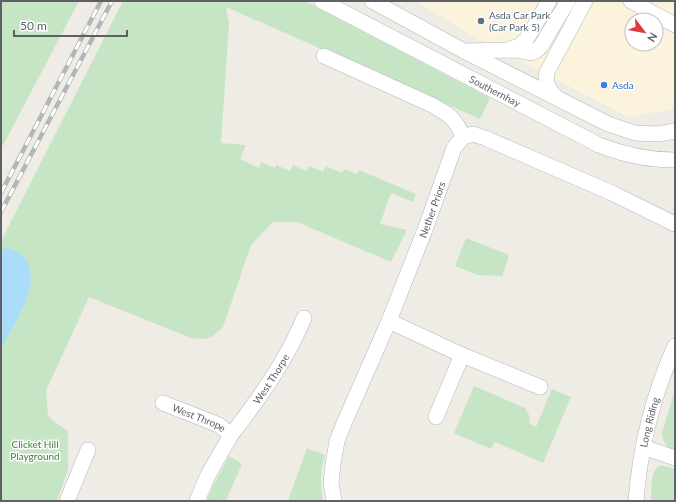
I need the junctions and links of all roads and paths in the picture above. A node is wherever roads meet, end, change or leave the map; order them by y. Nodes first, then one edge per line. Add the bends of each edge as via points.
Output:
1 (322, 1) edge
2 (372, 1) edge
3 (541, 1) edge
4 (549, 1) edge
5 (561, 1) edge
6 (568, 1) edge
7 (585, 1) edge
8 (631, 1) edge
9 (675, 25) edge
10 (464, 50) junction
11 (507, 50) junction
12 (531, 53) junction
13 (324, 56) dead end
14 (557, 98) junction
15 (675, 131) edge
16 (463, 136) junction
17 (675, 160) edge
18 (675, 224) edge
19 (304, 318) dead end
20 (389, 321) junction
21 (675, 346) edge
22 (462, 355) junction
23 (540, 387) dead end
24 (163, 403) dead end
25 (436, 417) dead end
26 (231, 435) junction
27 (643, 447) junction
28 (88, 450) dead end
29 (675, 458) edge
30 (67, 501) edge
31 (196, 501) edge
32 (334, 501) edge
33 (636, 501) edge

1 - 17 street, Southernhay via 599,145 639,158
2 - 10 street
3 - 11 street via 517,40
4 - 11 street via 526,40 519,46
5 - 12 street
6 - 12 street via 541,46
7 - 14 street via 547,72 546,85
8 - 9 street
10 - 11 street
10 - 14 street
11 - 12 street
13 - 16 street via 447,113 457,123
14 - 15 street via 635,133 658,134
16 - 18 street via 473,134 486,138 612,193
16 - 20 street, Nether Priors via 454,148
19 - 26 street, West Thorpe via 297,336 268,383
20 - 22 street
20 - 32 street, Nether Priors via 337,441 331,484
21 - 27 street, Long Riding via 653,407
22 - 23 street
22 - 25 street
24 - 26 street, West Thrope via 219,426
26 - 31 street, West Thrope
27 - 29 street
27 - 33 street, Long Riding
28 - 30 street

